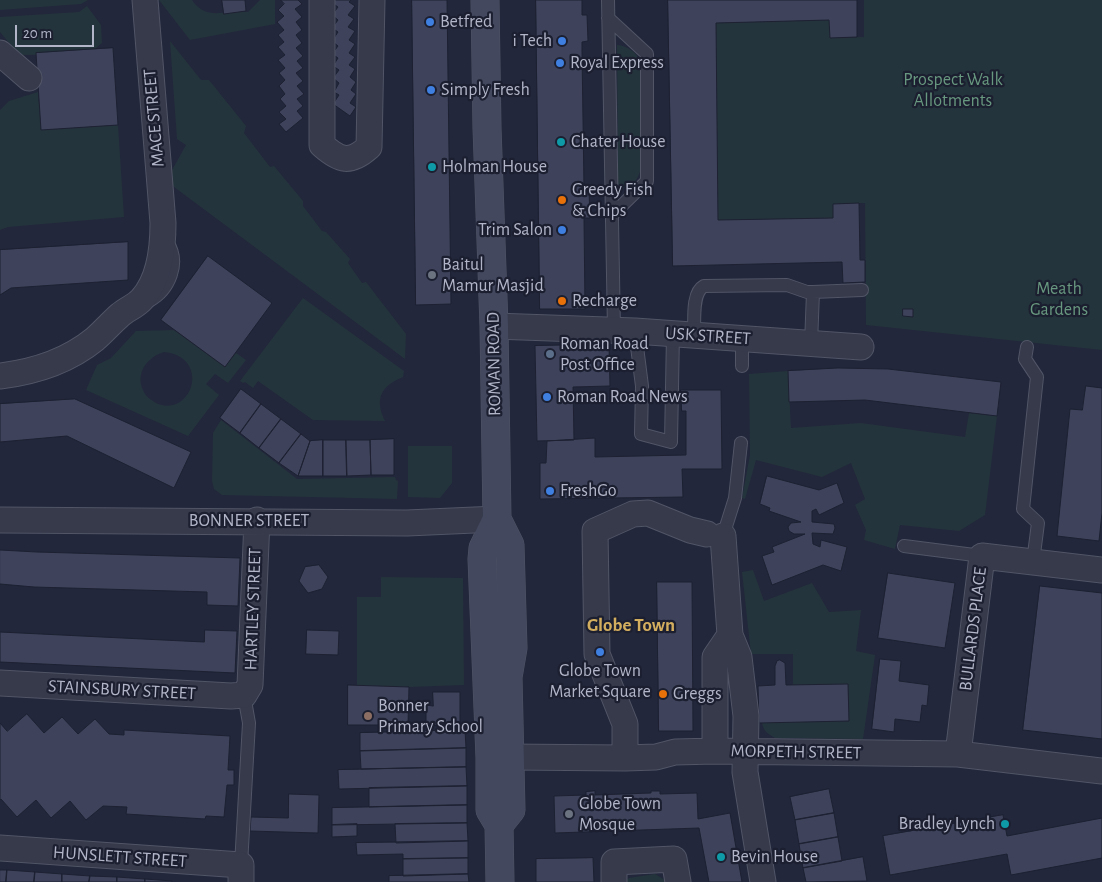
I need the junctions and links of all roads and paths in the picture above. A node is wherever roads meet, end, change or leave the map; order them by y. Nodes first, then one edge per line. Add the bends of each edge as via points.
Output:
1 (145, 0) edge
2 (322, 0) edge
3 (372, 0) edge
4 (485, 0) edge
5 (608, 0) edge
6 (608, 18) junction
7 (0, 53) edge
8 (29, 78) dead end
9 (612, 215) junction
10 (862, 290) dead end
11 (813, 292) junction
12 (494, 326) junction
13 (624, 330) junction
14 (684, 334) junction
15 (742, 338) junction
16 (811, 344) junction
17 (861, 347) dead end
18 (1027, 347) dead end
19 (742, 366) dead end
20 (0, 376) edge
21 (741, 444) dead end
22 (497, 519) junction
23 (0, 520) edge
24 (257, 520) junction
25 (715, 535) junction
26 (904, 546) dead end
27 (982, 556) junction
28 (1033, 562) junction
29 (1102, 570) edge
30 (730, 635) junction
31 (0, 683) edge
32 (244, 695) junction
33 (715, 751) junction
34 (745, 752) junction
35 (625, 753) junction
36 (958, 754) junction
37 (499, 757) junction
38 (1102, 771) edge
39 (0, 848) edge
40 (241, 874) edge
41 (500, 882) edge
42 (614, 882) edge
43 (678, 882) edge
44 (763, 882) edge

1 - 20 street, MACE STREET via 163,236 154,280 141,300 94,340 62,359 30,371
2 - 3 street via 322,145 332,154 347,159 358,156 368,147
4 - 12 main road, ROMAN ROAD
5 - 6 lane
6 - 9 lane
6 - 9 lane via 647,54 647,180
7 - 8 street
9 - 13 lane
10 - 11 lane
11 - 14 lane via 787,285 704,286 696,295
11 - 16 lane
12 - 13 street, USK STREET
12 - 22 main road, ROMAN ROAD
13 - 14 street, USK STREET
13 - 14 lane via 642,386 641,434 671,442
14 - 15 street, USK STREET
15 - 16 street, USK STREET
15 - 19 lane
16 - 17 street, USK STREET
18 - 28 lane via 1026,359 1037,377 1023,508 1038,523
21 - 25 lane via 735,498
22 - 24 street, BONNER STREET via 406,523
22 - 37 main road, ROMAN ROAD via 483,553
23 - 24 street, BONNER STREET
24 - 32 street, HARTLEY STREET via 250,685
25 - 30 street
25 - 35 street via 690,530 648,514 633,514 596,531 597,654 625,724
26 - 27 lane
27 - 28 street, BULLARDS PLACE
27 - 36 street, BULLARDS PLACE
28 - 29 street, BULLARDS PLACE
30 - 33 street via 715,657
30 - 34 street via 739,657 746,716
31 - 32 street, STAINSBURY STREET
32 - 40 lane via 249,723
33 - 34 street, MORPETH STREET
33 - 35 street, MORPETH STREET via 675,752 656,757
34 - 36 street, MORPETH STREET
34 - 44 street via 745,772
35 - 37 street, MORPETH STREET
36 - 38 street, MORPETH STREET
37 - 41 main road, ROMAN ROAD via 490,810 499,825
39 - 40 street, HUNSLETT STREET
42 - 43 street via 614,862 674,859

